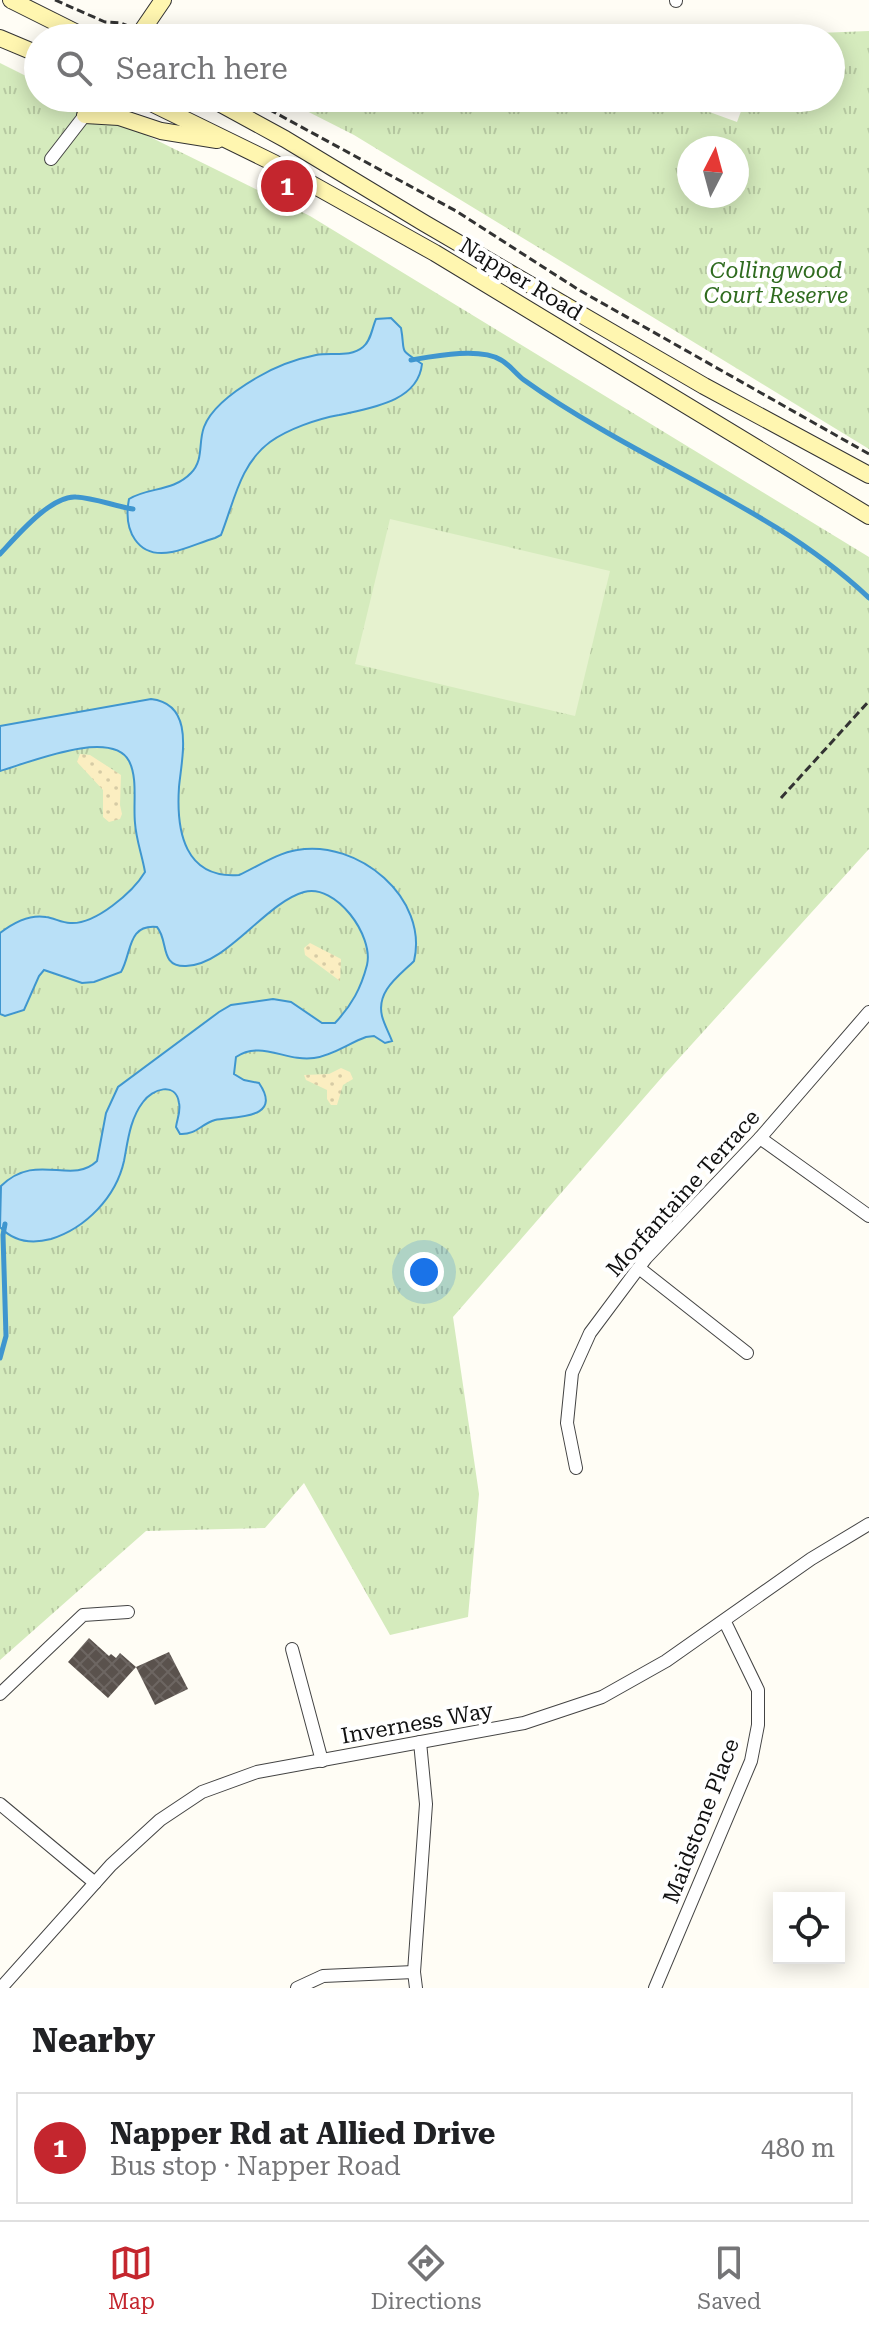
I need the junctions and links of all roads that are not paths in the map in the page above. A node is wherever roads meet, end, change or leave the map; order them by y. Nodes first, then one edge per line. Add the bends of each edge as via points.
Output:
1 (11, 0) edge
2 (163, 0) edge
3 (59, 24) edge
4 (147, 24) edge
5 (0, 38) edge
6 (24, 48) edge
7 (87, 112) edge
8 (170, 112) edge
9 (236, 112) edge
10 (85, 115) junction
11 (235, 143) junction
12 (51, 159) dead end
13 (869, 475) edge
14 (869, 516) edge
15 (869, 1012) edge
16 (760, 1138) junction
17 (869, 1216) edge
18 (639, 1268) junction
19 (747, 1353) dead end
20 (576, 1468) dead end
21 (869, 1524) edge
22 (128, 1612) dead end
23 (725, 1622) junction
24 (292, 1649) dead end
25 (0, 1694) edge
26 (420, 1742) junction
27 (322, 1761) junction
28 (0, 1804) edge
29 (95, 1883) junction
30 (414, 1972) junction
31 (1, 1988) edge
32 (297, 1988) edge
33 (416, 1988) edge
34 (655, 1988) edge

1 - 3 main road
2 - 4 main road
5 - 6 main road
7 - 10 street
8 - 11 main road, Napper Road
9 - 13 main road, Napper Road via 704,386
10 - 11 main road via 119,117 161,131
10 - 12 street
11 - 14 main road, Napper Road via 435,253
15 - 16 street, Morfantaine Terrace
16 - 17 street
16 - 18 street, Morfantaine Terrace
18 - 19 street
18 - 20 street, Morfantaine Terrace via 590,1333 572,1373 567,1423
21 - 23 street, Inverness Way
22 - 25 street via 83,1615
23 - 26 street, Inverness Way via 602,1697 524,1723
23 - 34 street, Maidstone Place via 758,1690 758,1725 751,1761
24 - 27 street
26 - 27 street, Inverness Way
26 - 30 street via 426,1804
27 - 29 street, Inverness Way via 257,1772 202,1792 160,1820
28 - 29 street
29 - 31 street, Inverness Way
30 - 32 street via 323,1976
30 - 33 street

